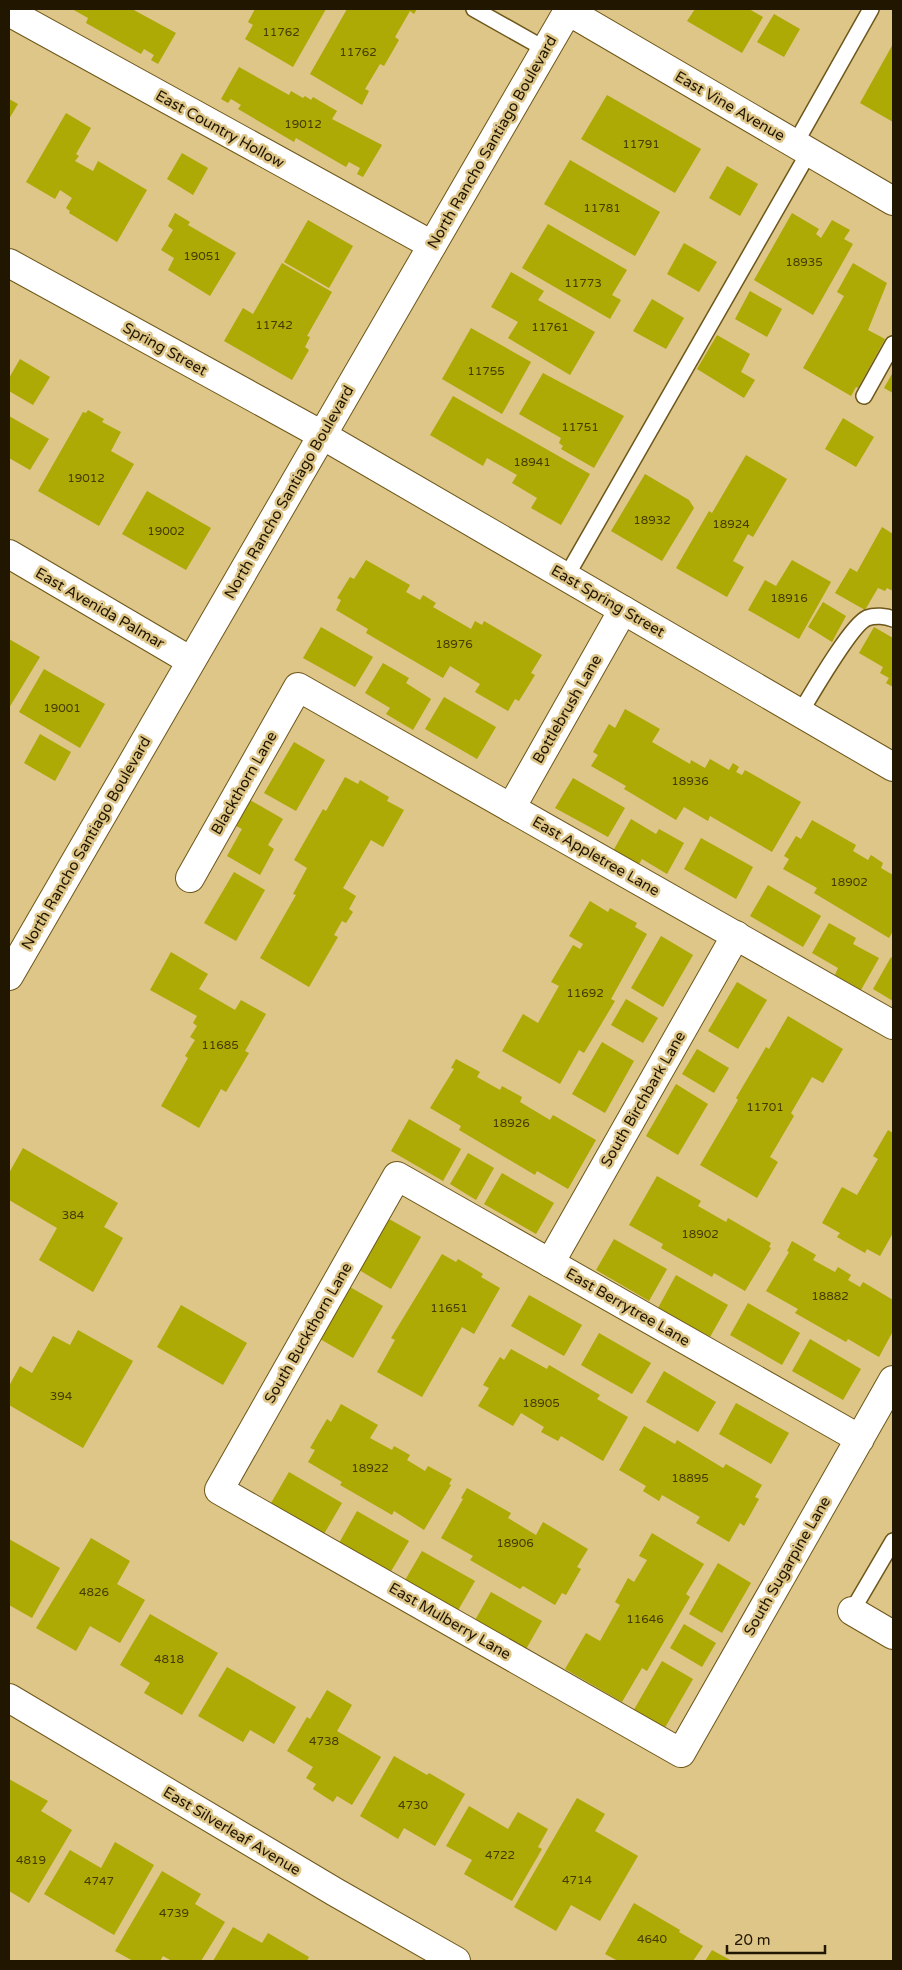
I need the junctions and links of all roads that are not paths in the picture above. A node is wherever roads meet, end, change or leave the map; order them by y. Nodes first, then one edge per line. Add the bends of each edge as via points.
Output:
1 (474, 9) edge
2 (872, 9) edge
3 (568, 10) edge
4 (9, 12) edge
5 (545, 49) junction
6 (802, 148) junction
7 (893, 201) edge
8 (432, 246) junction
9 (9, 263) edge
10 (893, 344) edge
11 (864, 396) dead end
12 (322, 435) junction
13 (9, 554) edge
14 (566, 577) junction
15 (623, 610) junction
16 (893, 620) edge
17 (191, 661) junction
18 (298, 687) joint
19 (800, 713) junction
20 (892, 763) edge
21 (511, 808) junction
22 (190, 878) dead end
23 (736, 935) junction
24 (9, 976) edge
25 (893, 1025) edge
26 (397, 1176) joint
27 (550, 1263) junction
28 (893, 1380) edge
29 (860, 1439) junction
30 (219, 1490) joint
31 (893, 1541) edge
32 (852, 1611) joint
33 (893, 1636) edge
34 (9, 1698) edge
35 (681, 1753) joint
36 (456, 1961) edge

1 - 5 lane
2 - 6 lane
3 - 5 street, North Rancho Santiago Boulevard
3 - 6 street, East Vine Avenue
4 - 8 street, East Country Hollow
5 - 8 street, North Rancho Santiago Boulevard
6 - 7 street, East Vine Avenue
6 - 14 lane
8 - 12 street, North Rancho Santiago Boulevard
9 - 12 street, Spring Street
10 - 11 lane
12 - 14 street, East Spring Street
12 - 17 street, North Rancho Santiago Boulevard
13 - 17 street, East Avenida Palmar
14 - 15 street, East Spring Street
15 - 19 street, East Spring Street
15 - 21 street, Bottlebrush Lane
16 - 19 lane via 886,616 866,618 850,634
17 - 24 street, North Rancho Santiago Boulevard
18 - 21 street, East Appletree Lane
18 - 22 street, Blackthorn Lane
19 - 20 street, East Spring Street
21 - 23 street, East Appletree Lane
23 - 25 street, East Appletree Lane
23 - 27 street, South Birchbark Lane
26 - 27 street, East Berrytree Lane
26 - 30 street, South Buckthorn Lane
27 - 29 street, East Berrytree Lane
28 - 29 street, South Sugarpine Lane
29 - 35 street, South Sugarpine Lane
30 - 35 street, East Mulberry Lane
31 - 32 lane
32 - 33 street
34 - 36 street, East Silverleaf Avenue

